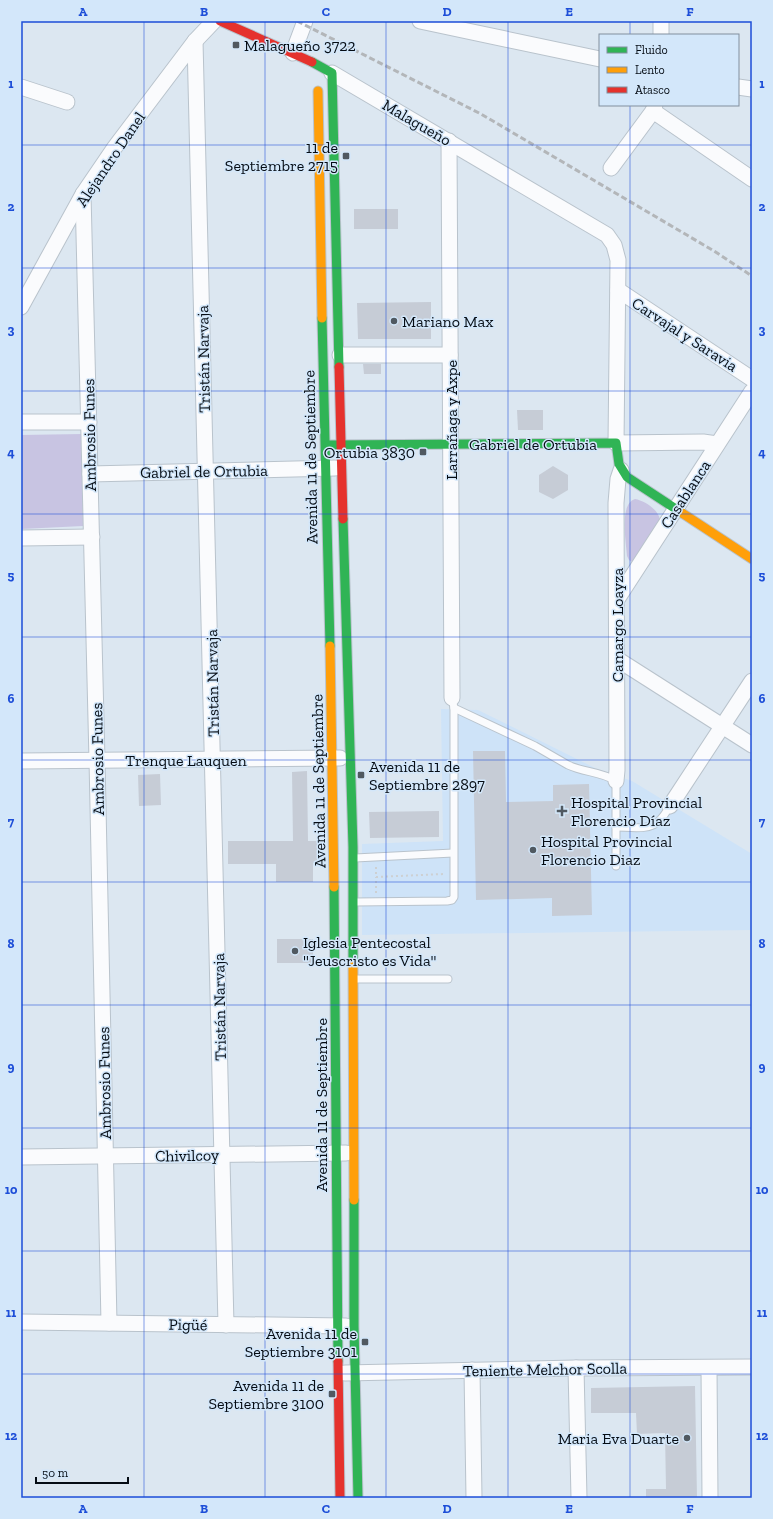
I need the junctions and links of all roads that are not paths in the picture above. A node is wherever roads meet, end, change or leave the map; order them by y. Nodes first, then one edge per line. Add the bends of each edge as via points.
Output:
1 (214, 21) edge
2 (220, 21) edge
3 (305, 21) edge
4 (420, 21) edge
5 (661, 21) edge
6 (661, 34) edge
7 (195, 41) junction
8 (293, 53) junction
9 (599, 59) edge
10 (318, 64) junction
11 (332, 73) junction
12 (21, 87) edge
13 (739, 87) edge
14 (752, 89) edge
15 (67, 102) dead end
16 (654, 108) edge
17 (449, 141) junction
18 (611, 168) dead end
19 (752, 179) edge
20 (83, 194) junction
21 (618, 290) junction
22 (21, 307) edge
23 (340, 355) junction
24 (450, 355) junction
25 (752, 379) edge
26 (752, 391) edge
27 (21, 422) edge
28 (89, 422) junction
29 (616, 443) junction
30 (451, 444) junction
31 (717, 444) junction
32 (341, 445) junction
33 (325, 446) junction
34 (326, 468) junction
35 (342, 468) junction
36 (621, 470) junction
37 (206, 471) junction
38 (90, 474) junction
39 (675, 509) junction
40 (92, 536) junction
41 (21, 538) edge
42 (752, 559) edge
43 (618, 598) junction
44 (618, 659) junction
45 (752, 681) edge
46 (453, 703) junction
47 (722, 726) junction
48 (752, 746) edge
49 (350, 758) junction
50 (331, 759) junction
51 (98, 760) junction
52 (214, 760) junction
53 (21, 761) edge
54 (616, 781) junction
55 (670, 806) joint
56 (616, 827) junction
57 (453, 853) junction
58 (344, 859) junction
59 (616, 866) dead end
60 (344, 902) junction
61 (344, 978) junction
62 (448, 979) dead end
63 (337, 1153) junction
64 (354, 1153) junction
65 (222, 1154) junction
66 (106, 1156) junction
67 (21, 1157) edge
68 (21, 1322) edge
69 (109, 1323) junction
70 (226, 1325) junction
71 (337, 1326) junction
72 (354, 1326) junction
73 (752, 1367) edge
74 (576, 1368) junction
75 (709, 1368) junction
76 (472, 1370) junction
77 (355, 1372) junction
78 (338, 1373) junction
79 (340, 1498) edge
80 (358, 1498) edge
81 (474, 1498) edge
82 (579, 1498) edge
83 (710, 1498) edge

1 - 7 street, Alejandro Danel
2 - 8 main road, Malagueño
3 - 8 street
4 - 9 street
5 - 6 street
7 - 20 street, Alejandro Danel
7 - 37 street, Tristán Narvaja
8 - 10 main road, Malagueño
10 - 11 main road, Malagueño
10 - 33 main road, Avenida 11 de Septiembre
11 - 17 street, Malagueño
11 - 23 main road, Avenida 11 de Septiembre
12 - 15 street
13 - 14 street
16 - 18 street
16 - 19 street
17 - 21 street, Malagueño via 607,235 617,254
17 - 24 street, Larrañaga y Axpe
20 - 22 street, Alejandro Danel
20 - 28 street, Ambrosio Funes
21 - 25 street, Carvajal y Saravia
21 - 29 street
23 - 24 street
23 - 32 main road, Avenida 11 de Septiembre
24 - 30 street, Larrañaga y Axpe
26 - 31 street, Casablanca
27 - 28 street
28 - 38 street, Ambrosio Funes
29 - 30 main road, Gabriel de Ortubia
29 - 31 street, Gabriel de Ortubia
29 - 36 main road
30 - 32 main road, Gabriel de Ortubia
30 - 46 street, Larrañaga y Axpe
31 - 39 street, Casablanca
32 - 33 main road, Gabriel de Ortubia
32 - 35 main road, Avenida 11 de Septiembre
33 - 34 main road, Avenida 11 de Septiembre
34 - 35 street, Gabriel de Ortubia
34 - 37 street, Gabriel de Ortubia
34 - 50 main road, Avenida 11 de Septiembre
35 - 49 main road, Avenida 11 de Septiembre
36 - 39 main road via 632,481
36 - 43 street, Camargo Loayza via 616,496
37 - 38 street, Gabriel de Ortubia
37 - 52 street, Tristán Narvaja
38 - 40 street, Ambrosio Funes
39 - 42 main road
39 - 43 street, Casablanca
40 - 41 street
40 - 51 street, Ambrosio Funes
43 - 44 street, Camargo Loayza
44 - 47 street
44 - 54 street, Camargo Loayza
45 - 47 street
46 - 54 lane via 574,768 598,772
46 - 57 lane
47 - 48 street
47 - 55 street
49 - 50 street, Trenque Lauquen
49 - 58 main road, Avenida 11 de Septiembre
50 - 52 street, Trenque Lauquen
50 - 58 main road, Avenida 11 de Septiembre
51 - 52 street, Trenque Lauquen
51 - 53 street, Trenque Lauquen
51 - 66 street, Ambrosio Funes
52 - 65 street, Tristán Narvaja
54 - 56 lane
55 - 56 lane via 654,825
56 - 59 lane
57 - 58 lane
57 - 60 lane via 452,900
58 - 60 main road, Avenida 11 de Septiembre
58 - 60 main road, Avenida 11 de Septiembre
60 - 61 main road, Avenida 11 de Septiembre
60 - 61 main road, Avenida 11 de Septiembre
61 - 62 lane
61 - 63 main road, Avenida 11 de Septiembre
61 - 64 main road, Avenida 11 de Septiembre
63 - 64 street, Chivilcoy
63 - 65 street, Chivilcoy
63 - 71 main road, Avenida 11 de Septiembre
64 - 72 main road, Avenida 11 de Septiembre
65 - 66 street, Chivilcoy
65 - 70 street, Tristán Narvaja
66 - 67 street, Chivilcoy
66 - 69 street, Ambrosio Funes
68 - 69 street, Pigüé
69 - 70 street, Pigüé
70 - 71 street, Pigüé
71 - 72 street, Pigüé
71 - 78 main road, Avenida 11 de Septiembre
72 - 77 main road, Avenida 11 de Septiembre
73 - 75 street, Teniente Melchor Scolla
74 - 75 street, Teniente Melchor Scolla
74 - 76 street, Teniente Melchor Scolla
74 - 82 street
75 - 83 street
76 - 77 street, Teniente Melchor Scolla
76 - 81 street
77 - 78 street, Teniente Melchor Scolla
77 - 80 main road, Avenida 11 de Septiembre
78 - 79 main road, Avenida 11 de Septiembre

